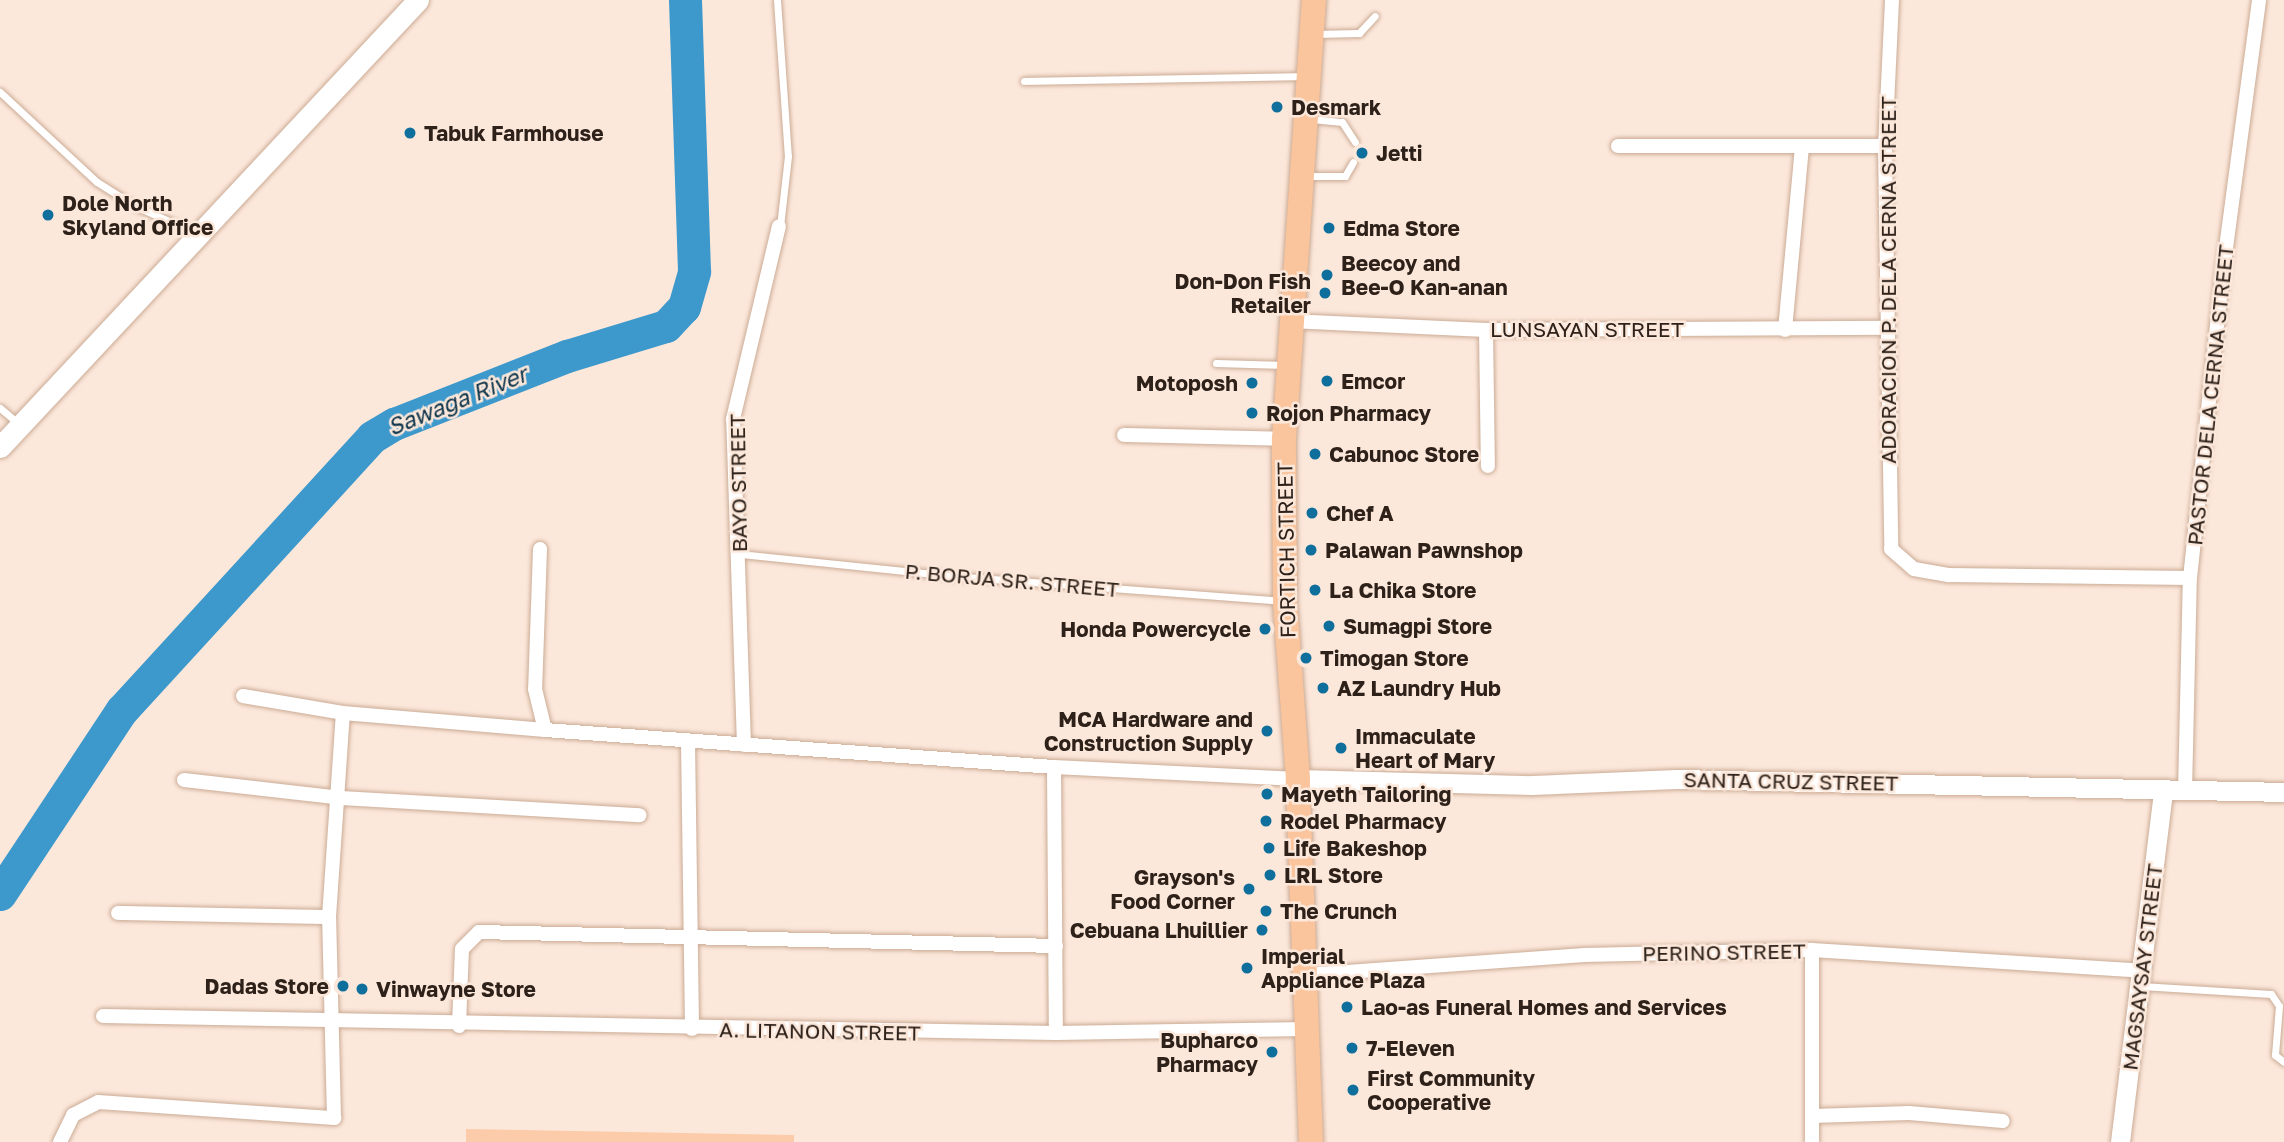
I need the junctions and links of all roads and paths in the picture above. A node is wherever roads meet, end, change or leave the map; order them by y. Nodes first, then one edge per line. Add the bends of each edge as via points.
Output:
1 (418, 0) edge
2 (777, 0) edge
3 (1314, 0) edge
4 (1892, 0) edge
5 (2259, 0) edge
6 (1375, 16) dead end
7 (1311, 33) junction
8 (1307, 76) junction
9 (1024, 81) dead end
10 (0, 92) edge
11 (1304, 118) junction
12 (1355, 142) dead end
13 (1618, 146) dead end
14 (1885, 146) junction
15 (1802, 147) junction
16 (1353, 162) dead end
17 (1299, 176) junction
18 (779, 226) joint
19 (197, 233) junction
20 (1289, 321) junction
21 (1886, 328) junction
22 (1486, 330) junction
23 (1785, 330) junction
24 (1216, 363) dead end
25 (1286, 365) junction
26 (0, 408) edge
27 (20, 425) junction
28 (1124, 435) dead end
29 (1284, 439) junction
30 (0, 447) edge
31 (1488, 466) dead end
32 (540, 549) dead end
33 (740, 554) junction
34 (2190, 578) junction
35 (1285, 601) junction
36 (243, 696) dead end
37 (344, 713) junction
38 (545, 730) junction
39 (688, 741) junction
40 (744, 745) junction
41 (1054, 767) junction
42 (1297, 779) junction
43 (184, 780) dead end
44 (2163, 792) junction
45 (2185, 792) junction
46 (2284, 792) edge
47 (341, 798) junction
48 (640, 815) dead end
49 (118, 913) dead end
50 (329, 917) junction
51 (688, 936) junction
52 (1056, 946) junction
53 (1812, 950) junction
54 (1305, 975) junction
55 (2141, 978) junction
56 (103, 1016) dead end
57 (333, 1018) junction
58 (459, 1026) junction
59 (692, 1029) junction
60 (1307, 1029) junction
61 (1056, 1033) junction
62 (2284, 1062) edge
63 (1812, 1116) junction
64 (2003, 1121) dead end
65 (60, 1142) edge
66 (1311, 1142) edge
67 (1812, 1142) edge
68 (2120, 1142) edge

1 - 19 main road
2 - 18 lane via 788,156
3 - 7 highway, FORTICH STREET
4 - 14 street, ADORACION P. DELA CERNA STREET
5 - 34 street, PASTOR DELA CERNA STREET via 2222,278
6 - 7 lane via 1359,33
7 - 8 highway, FORTICH STREET
8 - 9 lane
8 - 11 highway, FORTICH STREET
10 - 19 lane via 97,182 135,206
11 - 12 lane via 1342,122
11 - 17 highway, FORTICH STREET
13 - 15 street
14 - 15 street
14 - 21 street, ADORACION P. DELA CERNA STREET
15 - 23 street
16 - 17 lane via 1349,172 1338,178
17 - 20 highway, FORTICH STREET
18 - 33 street, BAYO STREET via 733,419
19 - 27 main road
20 - 22 street, LUNSAYAN STREET
20 - 25 highway, FORTICH STREET
21 - 23 street, LUNSAYAN STREET
21 - 34 street, ADORACION P. DELA CERNA STREET via 1889,538 1898,558 1914,569 1949,575
22 - 23 street, LUNSAYAN STREET
22 - 31 street
24 - 25 lane
25 - 29 highway, FORTICH STREET
26 - 27 lane
27 - 30 main road
28 - 29 street
29 - 35 highway, FORTICH STREET
32 - 38 street via 535,689
33 - 35 lane, P. BORJA SR. STREET via 952,576
33 - 40 street, BAYO STREET
34 - 45 street, PASTOR DELA CERNA STREET
35 - 42 highway, FORTICH STREET
36 - 37 street
37 - 38 street
37 - 47 street
38 - 39 street
39 - 40 street
39 - 51 street
40 - 41 street
41 - 42 street
41 - 52 street
42 - 44 street, SANTA CRUZ STREET via 1532,785 1676,779
42 - 54 highway, FORTICH STREET
43 - 47 street
44 - 45 street, SANTA CRUZ STREET
44 - 55 street, MAGSAYSAY STREET
45 - 46 street, SANTA CRUZ STREET
47 - 48 street
47 - 50 street
49 - 50 street
50 - 57 street
51 - 52 street
51 - 58 street via 472,935 462,948
51 - 59 street
52 - 61 street
53 - 54 street, PERINO STREET via 1573,956
53 - 55 street, PERINO STREET
53 - 63 street
54 - 60 highway, FORTICH STREET
55 - 62 lane via 2270,994 2279,1006 2275,1055
55 - 68 street, MAGSAYSAY STREET
56 - 57 street, A. LITANON STREET
57 - 58 street, A. LITANON STREET
57 - 65 street via 334,1118 98,1102 73,1115
58 - 59 street, A. LITANON STREET
59 - 61 street, A. LITANON STREET
60 - 61 street, A. LITANON STREET
60 - 66 highway, FORTICH STREET
63 - 64 street via 1909,1113
63 - 67 street

